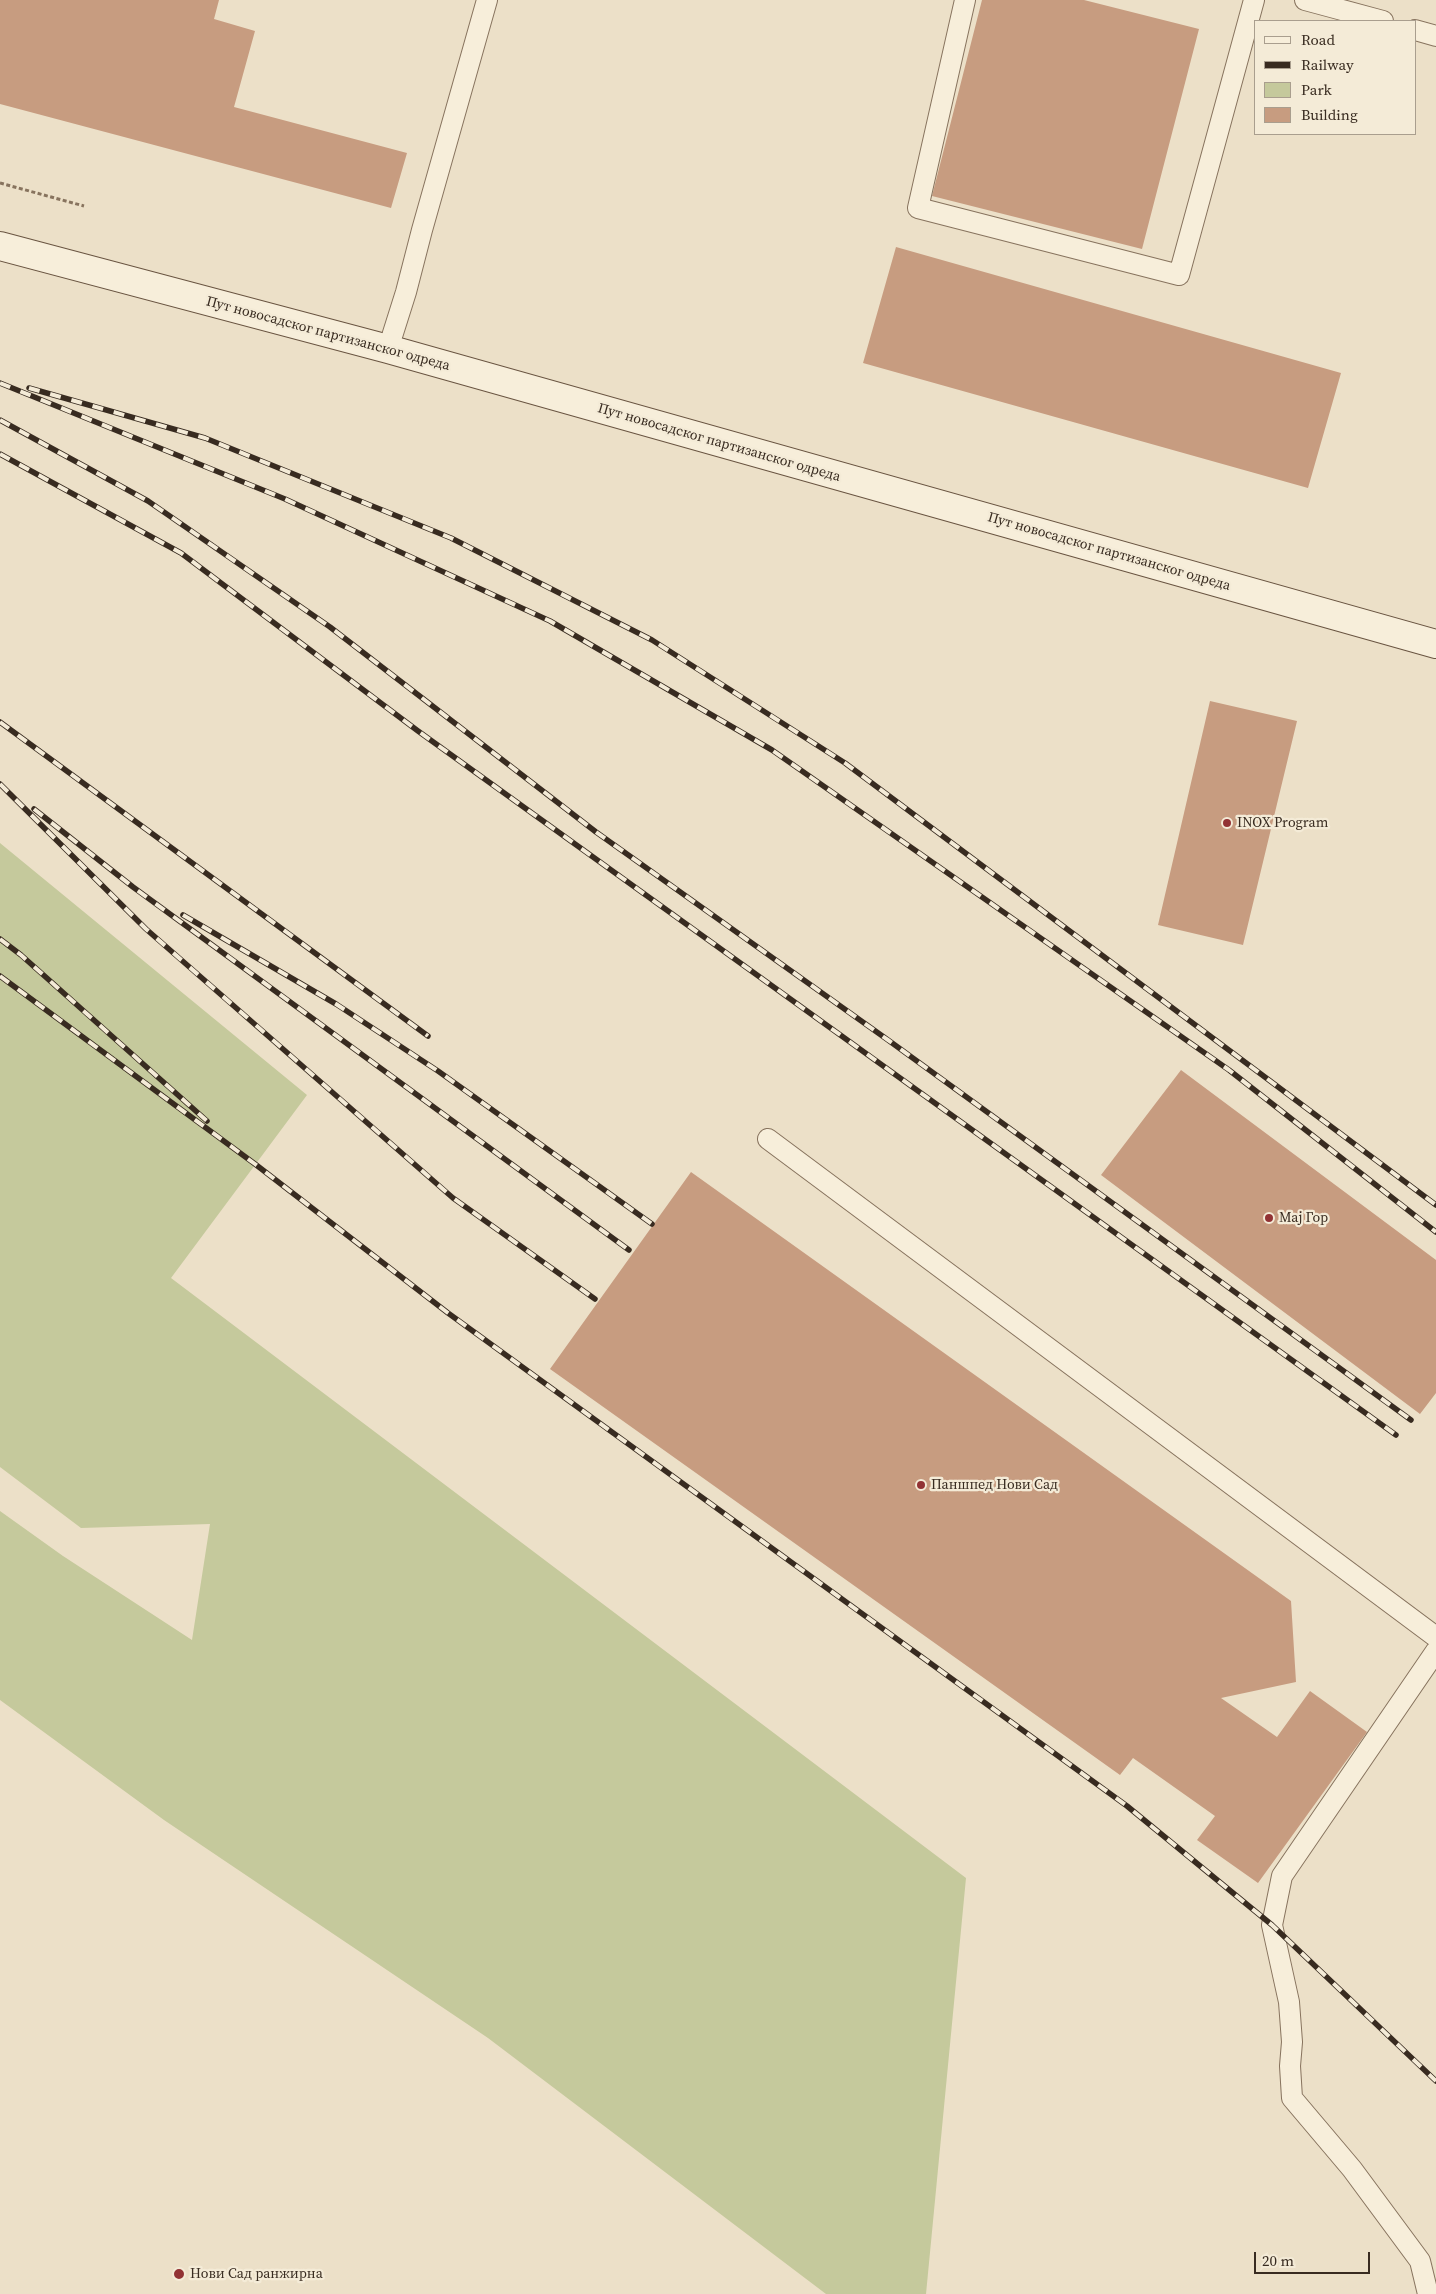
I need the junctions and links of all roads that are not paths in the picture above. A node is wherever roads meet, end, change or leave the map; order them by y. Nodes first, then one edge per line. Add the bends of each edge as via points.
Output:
1 (487, 0) edge
2 (965, 0) edge
3 (1254, 0) edge
4 (1305, 0) edge
5 (1379, 20) edge
6 (1416, 30) edge
7 (1436, 36) edge
8 (0, 246) edge
9 (388, 350) junction
10 (1436, 644) edge
11 (768, 1139) dead end
12 (1436, 1637) edge
13 (1436, 1651) edge
14 (1428, 2294) edge

1 - 9 lane
2 - 3 lane via 918,208 1179,275
4 - 5 lane
6 - 7 lane
8 - 9 street, Пут новосадског партизанског одреда
9 - 10 street, Пут новосадског партизанског одреда
11 - 12 lane
13 - 14 lane via 1282,1876 1272,1925 1289,2002 1292,2098 1352,2168 1420,2261

